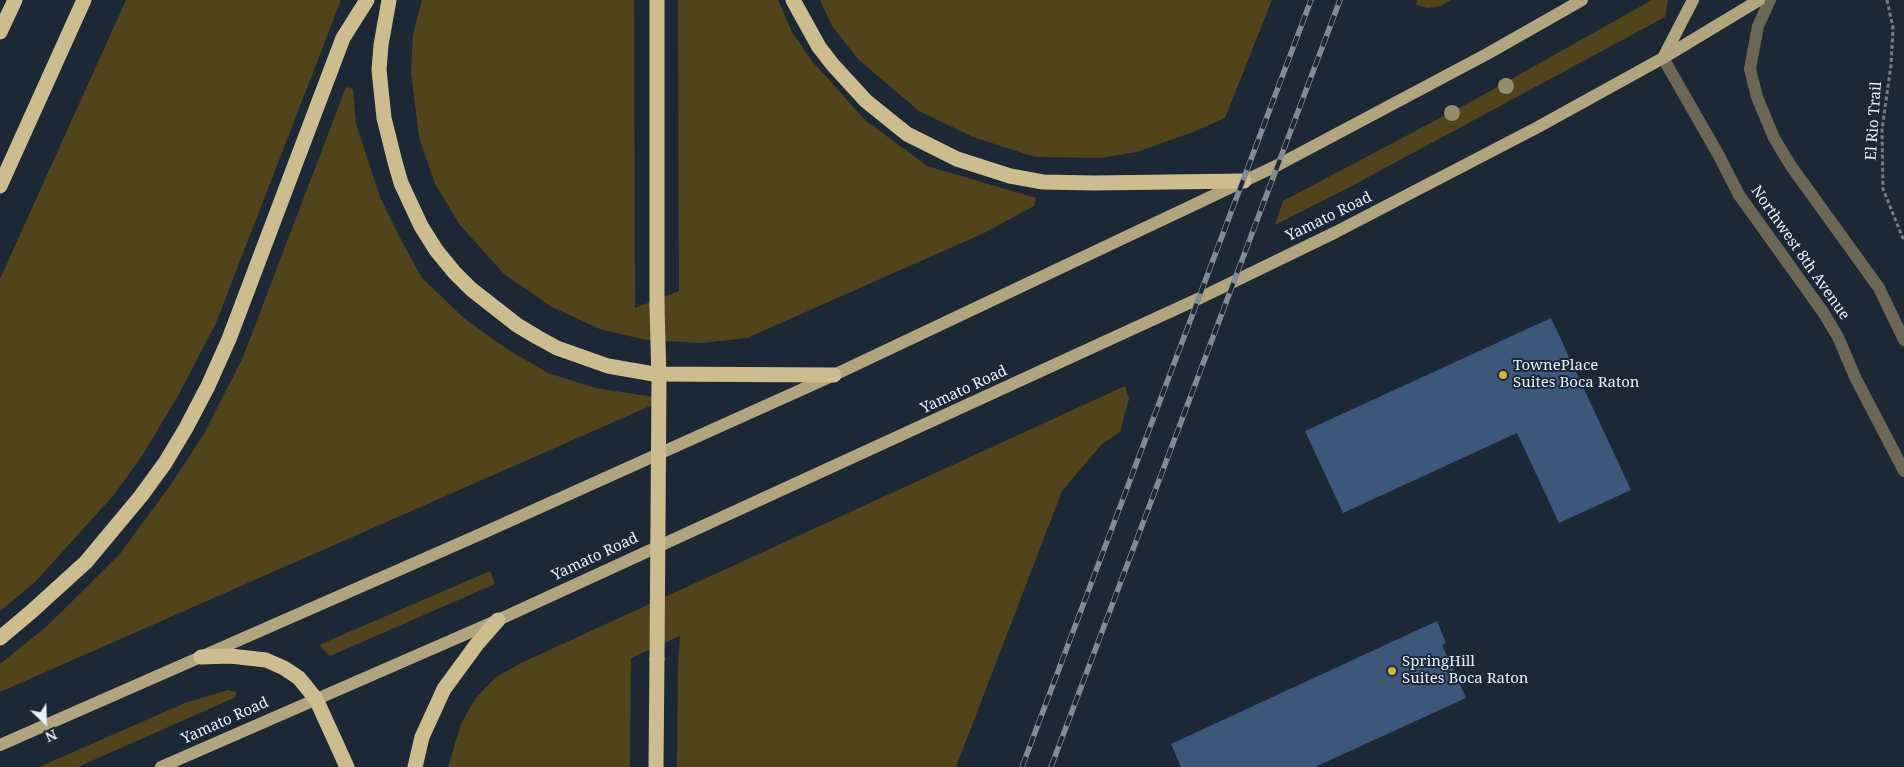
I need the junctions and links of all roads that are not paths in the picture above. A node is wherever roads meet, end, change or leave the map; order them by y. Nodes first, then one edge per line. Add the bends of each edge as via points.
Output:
1 (15, 0) edge
2 (84, 0) edge
3 (367, 0) edge
4 (389, 0) edge
5 (657, 0) edge
6 (793, 0) edge
7 (1582, 0) edge
8 (1693, 0) edge
9 (1759, 0) edge
10 (1770, 0) edge
11 (0, 32) edge
12 (1663, 58) junction
13 (1244, 182) junction
14 (0, 186) edge
15 (1904, 340) edge
16 (834, 375) junction
17 (1904, 471) edge
18 (498, 620) junction
19 (0, 638) edge
20 (201, 657) junction
21 (316, 699) junction
22 (0, 745) edge
23 (161, 767) edge
24 (347, 767) edge
25 (415, 767) edge
26 (656, 767) edge

1 - 11 highway
2 - 14 highway
3 - 19 highway via 343,38 229,339 186,428 141,496 92,555
4 - 16 highway via 379,70 384,118 395,162 421,226 471,289 516,325 537,337 557,348 608,366 654,374
5 - 26 highway, bridge
6 - 13 highway via 819,47 866,101 907,134 957,159 1010,176 1043,182
7 - 13 main road
8 - 12 main road
9 - 12 main road, Yamato Road
10 - 15 street via 1758,26 1750,69 1757,97 1774,138 1879,288
12 - 17 street, Northwest 8th Avenue via 1739,195 1838,337
12 - 18 main road, Yamato Road via 1435,182 1200,298
13 - 16 main road
16 - 20 main road
18 - 21 main road, Yamato Road
18 - 25 highway via 444,689 422,737
20 - 21 highway via 266,660 299,678
20 - 22 main road
21 - 23 main road, Yamato Road
21 - 24 highway

